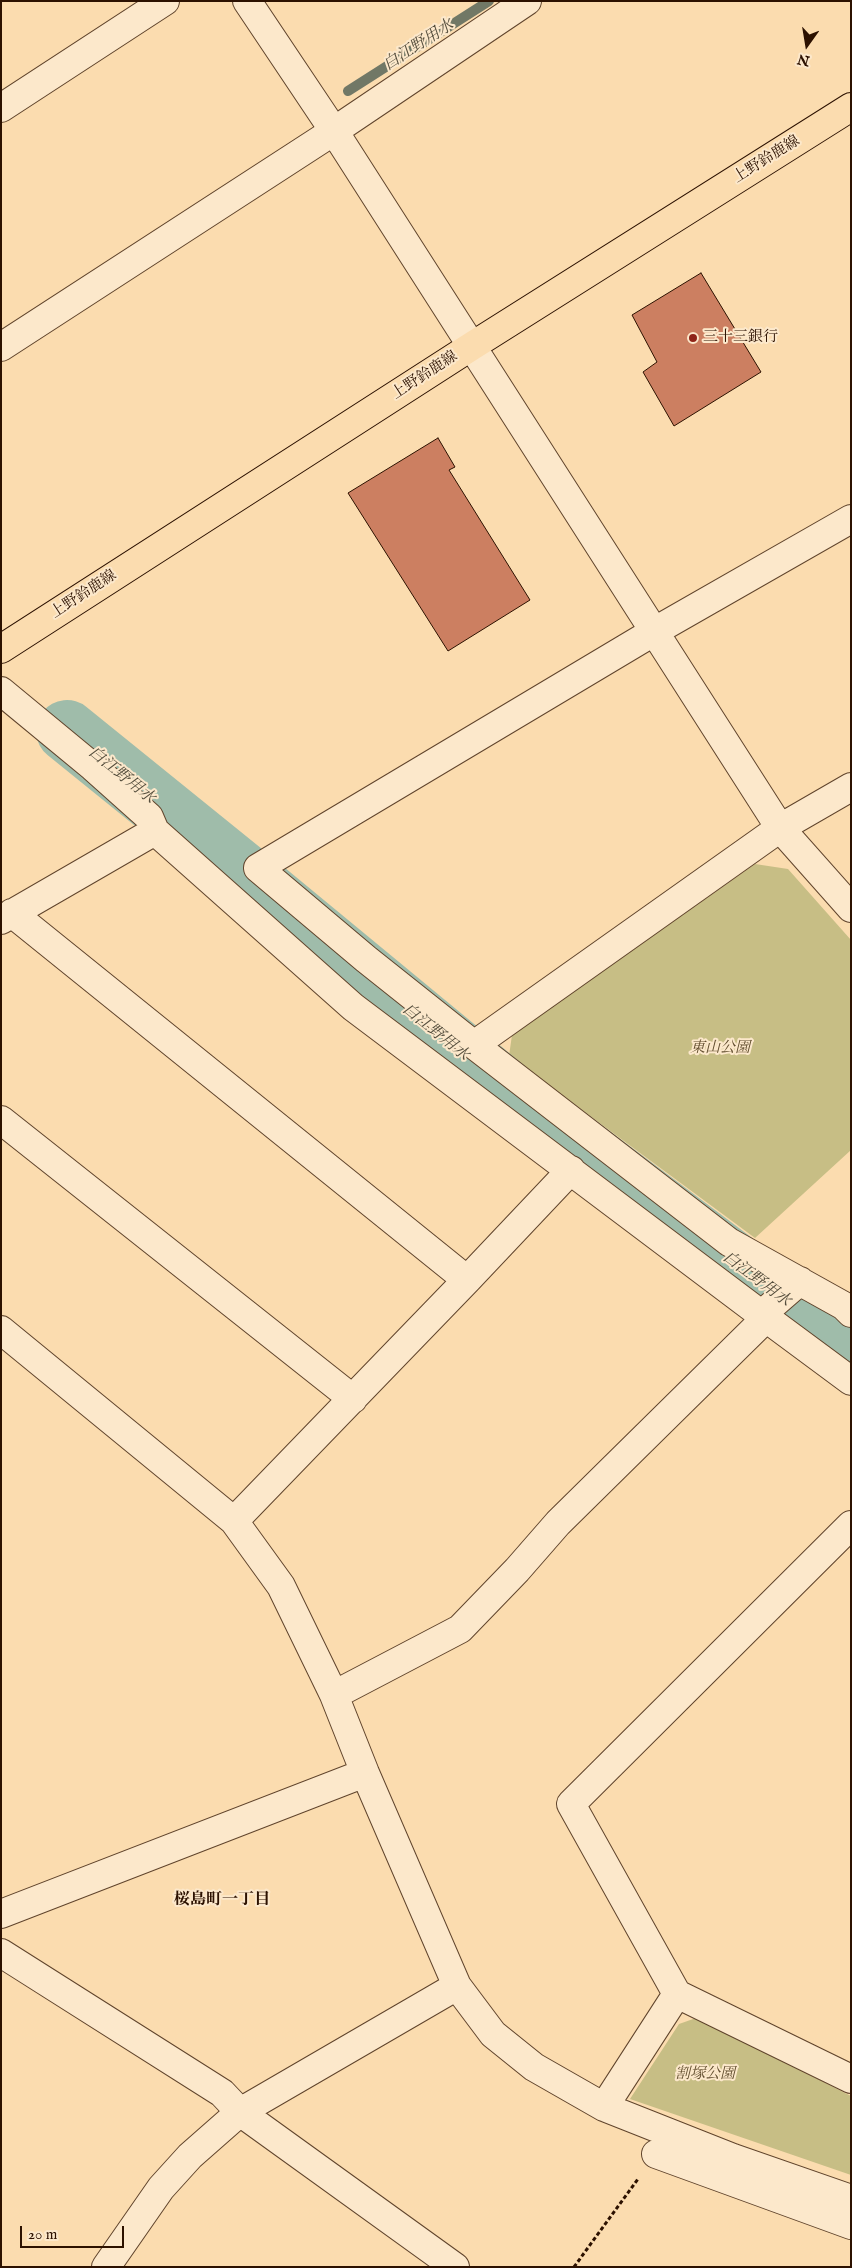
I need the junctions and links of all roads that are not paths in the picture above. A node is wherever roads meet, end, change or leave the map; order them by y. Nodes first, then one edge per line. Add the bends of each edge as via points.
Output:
1 (165, 1) edge
2 (247, 1) edge
3 (527, 1) edge
4 (851, 107) edge
5 (1, 108) edge
6 (334, 131) junction
7 (472, 346) junction
8 (1, 347) edge
9 (851, 519) edge
10 (655, 631) junction
11 (1, 649) edge
12 (1, 691) edge
13 (851, 787) edge
14 (780, 828) junction
15 (155, 831) junction
16 (851, 908) edge
17 (7, 917) edge
18 (474, 1045) junction
19 (1, 1120) edge
20 (571, 1170) junction
21 (467, 1280) junction
22 (794, 1285) junction
23 (765, 1313) junction
24 (851, 1314) edge
25 (1, 1330) edge
26 (851, 1381) edge
27 (353, 1399) junction
28 (234, 1521) junction
29 (851, 1525) edge
30 (334, 1696) junction
31 (365, 1773) junction
32 (1, 1914) edge
33 (1, 1953) edge
34 (457, 1986) junction
35 (678, 1994) junction
36 (851, 2079) edge
37 (604, 2107) junction
38 (240, 2112) junction
39 (656, 2154) road end
40 (851, 2199) edge
41 (851, 2226) edge
42 (106, 2267) edge
43 (455, 2267) edge

1 - 5 street
2 - 6 street
3 - 6 street
4 - 7 main road, 上野鈴鹿線
6 - 7 street
6 - 8 street
7 - 10 street
7 - 11 main road, 上野鈴鹿線
9 - 10 street
10 - 14 street
10 - 18 street via 258,868 366,960
12 - 15 street via 149,817
13 - 14 street
14 - 16 street
14 - 18 street
15 - 17 street
15 - 20 street via 353,1006
17 - 21 street
18 - 22 street via 729,1242
19 - 27 street
20 - 21 street
20 - 23 street
21 - 27 street
22 - 23 street
22 - 24 street via 844,1306
23 - 26 street
23 - 30 street via 558,1523 460,1629
25 - 28 street
27 - 28 street
28 - 30 street via 281,1586
29 - 35 street via 571,1804
30 - 31 street
31 - 32 street
31 - 34 street
33 - 38 street via 222,2093
34 - 37 street via 493,2034 534,2067
34 - 38 street
35 - 36 street
35 - 37 street
37 - 40 street via 733,2158
38 - 42 street via 190,2156 161,2188
38 - 43 street
39 - 41 street

